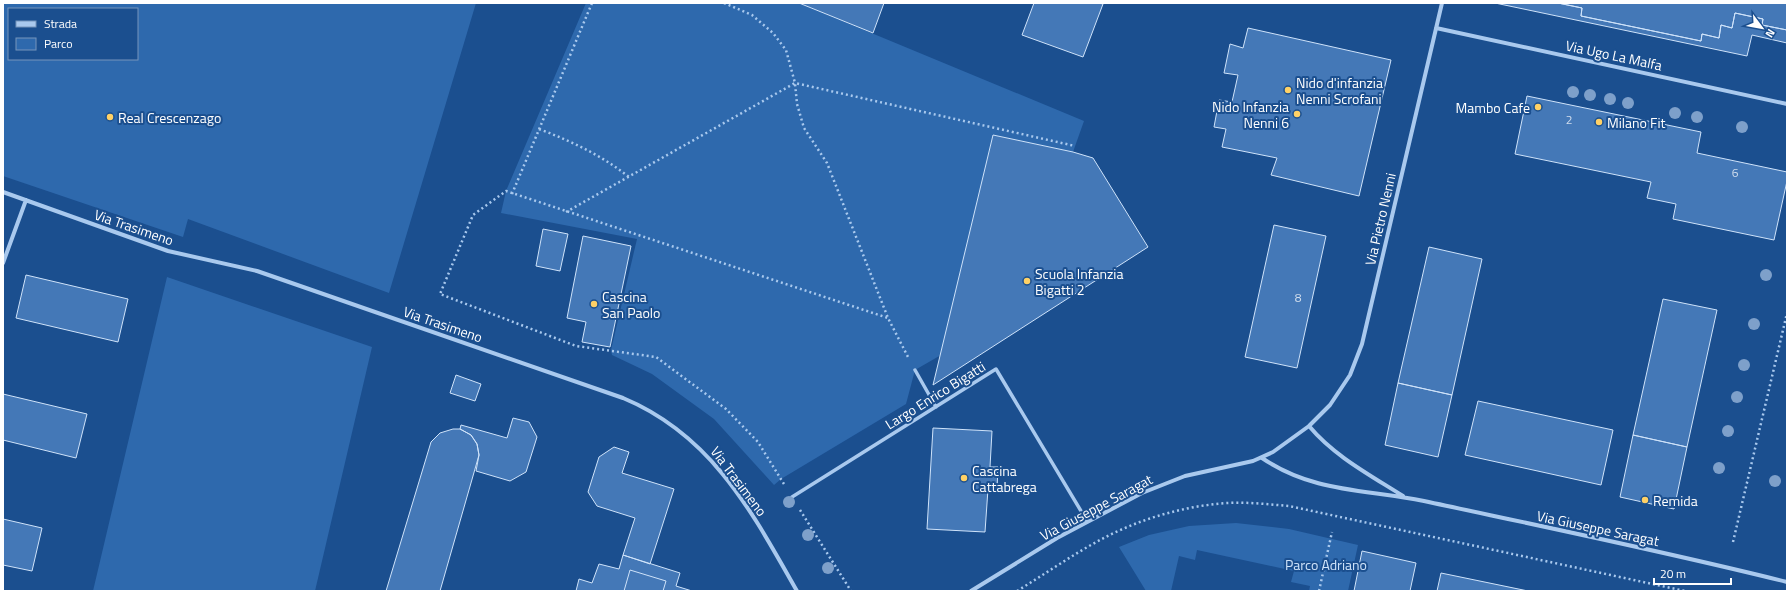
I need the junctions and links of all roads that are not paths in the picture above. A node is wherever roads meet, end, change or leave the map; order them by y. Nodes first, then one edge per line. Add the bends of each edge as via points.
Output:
1 (1442, 3) edge
2 (1436, 28) junction
3 (1787, 104) edge
4 (3, 192) edge
5 (26, 200) junction
6 (3, 263) edge
7 (915, 370) road end
8 (936, 407) junction
9 (1308, 426) junction
10 (1262, 458) junction
11 (792, 497) road end
12 (1405, 497) junction
13 (1092, 519) junction
14 (1787, 582) edge
15 (797, 591) edge
16 (971, 591) edge

1 - 2 street, Via Pietro Nenni
2 - 3 street, Via Ugo La Malfa
2 - 9 street, Via Pietro Nenni via 1362,344 1341,390
4 - 5 street, Via Trasimeno
5 - 6 street
5 - 15 street, Via Trasimeno via 168,251 256,271 283,280 641,406 678,430 713,462 753,516
7 - 8 street
8 - 11 street, Largo Enrico Bigatti
8 - 13 street, Largo Enrico Bigatti via 996,369 1087,520
9 - 10 street, Via Giuseppe Saragat
9 - 12 street, Via Giuseppe Saragat via 1346,459
10 - 12 street, Via Giuseppe Saragat via 1289,474 1319,484
10 - 13 street, Via Giuseppe Saragat via 1197,473 1163,484
12 - 14 street, Via Giuseppe Saragat
13 - 16 street, Via Giuseppe Saragat

